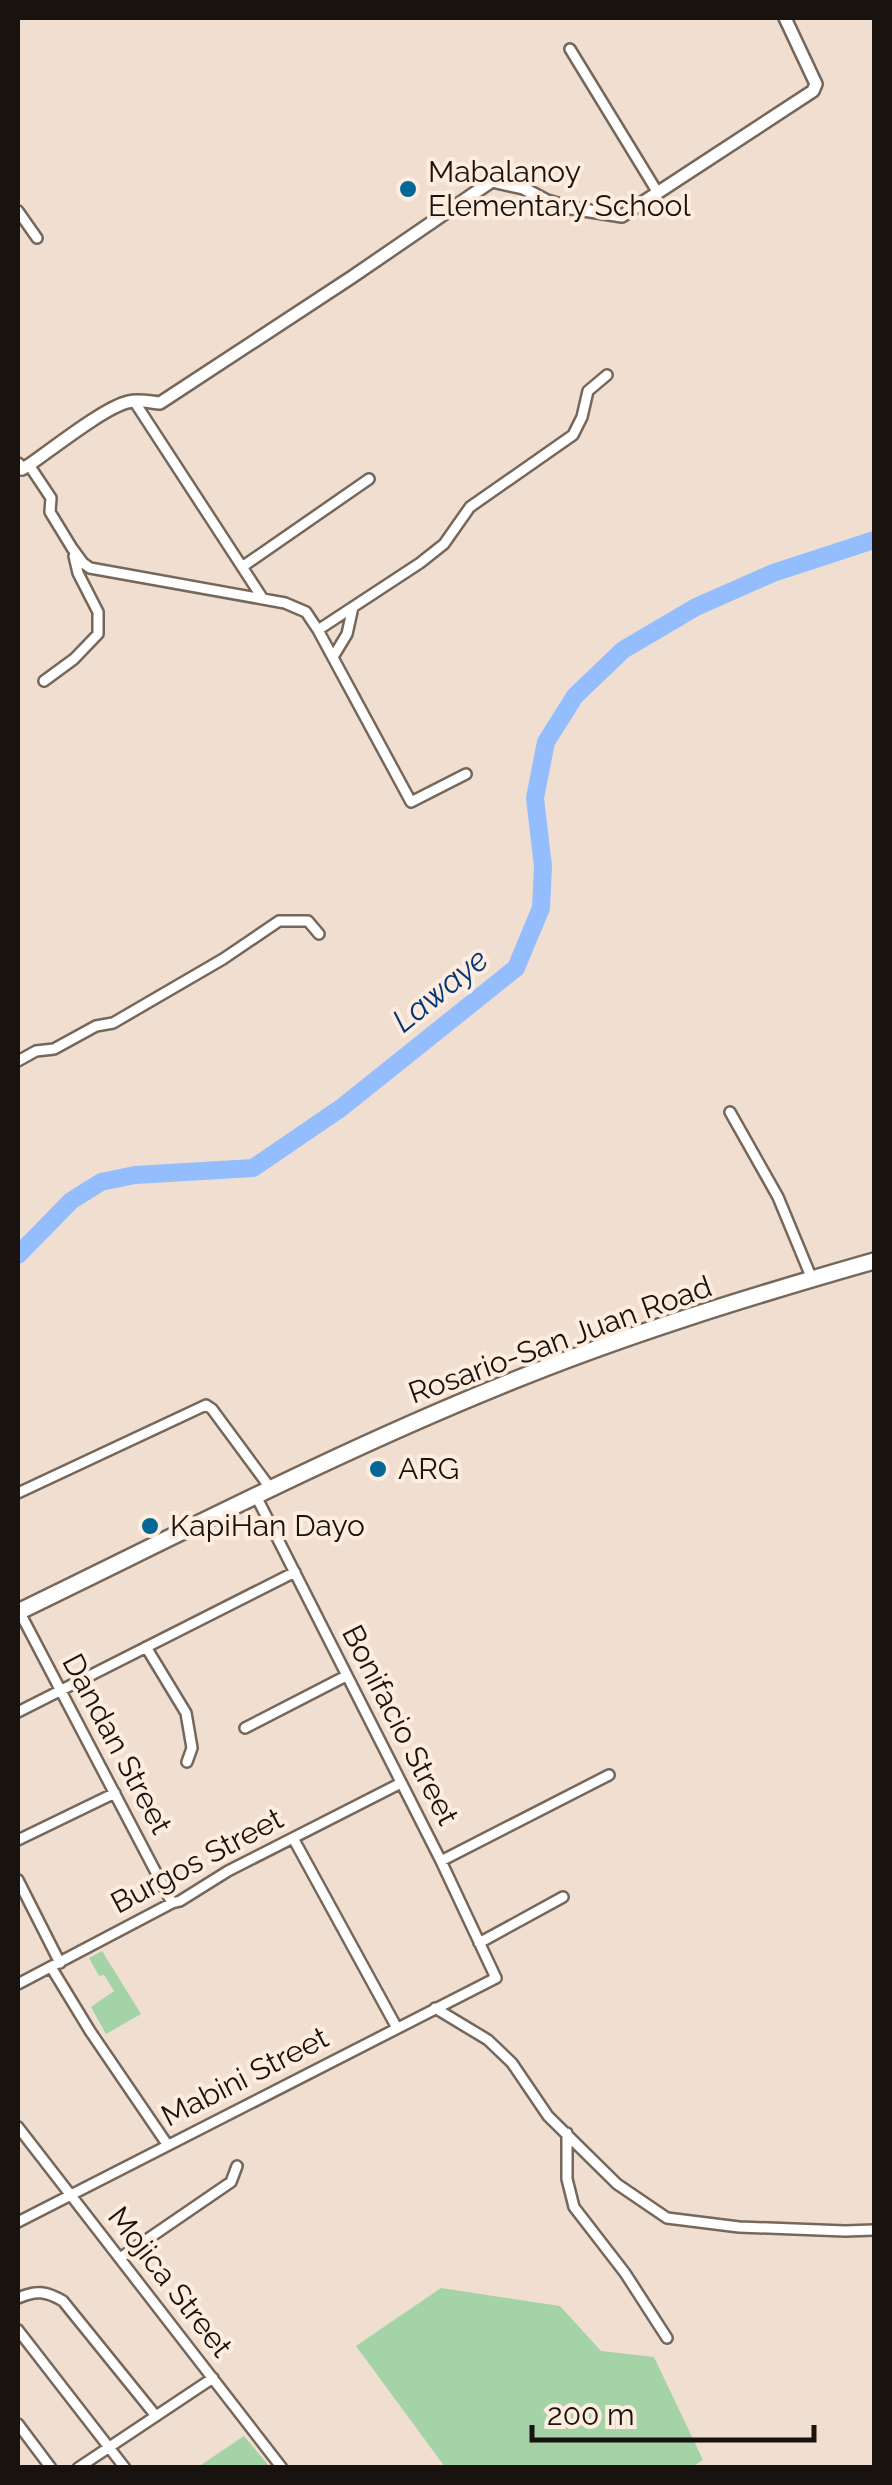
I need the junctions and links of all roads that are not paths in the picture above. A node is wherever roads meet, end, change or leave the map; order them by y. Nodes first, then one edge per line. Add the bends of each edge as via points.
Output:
1 (785, 18) edge
2 (570, 49) dead end
3 (658, 194) junction
4 (18, 211) edge
5 (37, 238) dead end
6 (607, 375) dead end
7 (134, 401) junction
8 (23, 465) edge
9 (369, 479) dead end
10 (72, 548) junction
11 (242, 566) junction
12 (263, 599) junction
13 (353, 608) junction
14 (318, 630) junction
15 (333, 657) junction
16 (44, 681) dead end
17 (466, 774) dead end
18 (319, 934) dead end
19 (18, 1061) edge
20 (730, 1112) dead end
21 (874, 1260) edge
22 (812, 1278) junction
23 (18, 1493) edge
24 (263, 1493) junction
25 (295, 1572) junction
26 (18, 1611) edge
27 (146, 1647) junction
28 (346, 1676) junction
29 (61, 1689) junction
30 (18, 1712) edge
31 (245, 1728) dead end
32 (187, 1762) dead end
33 (609, 1775) dead end
34 (401, 1783) junction
35 (115, 1793) junction
36 (292, 1838) junction
37 (18, 1840) edge
38 (441, 1861) junction
39 (18, 1880) edge
40 (563, 1897) dead end
41 (172, 1903) junction
42 (479, 1943) junction
43 (55, 1965) junction
44 (496, 1978) joint
45 (18, 1984) edge
46 (435, 2008) junction
47 (397, 2028) junction
48 (18, 2127) edge
49 (567, 2133) junction
50 (167, 2144) junction
51 (237, 2166) dead end
52 (70, 2195) junction
53 (18, 2222) edge
54 (874, 2230) edge
55 (120, 2258) junction
56 (18, 2298) edge
57 (18, 2330) edge
58 (667, 2338) dead end
59 (213, 2378) junction
60 (156, 2416) junction
61 (18, 2424) edge
62 (109, 2447) junction
63 (51, 2468) edge
64 (78, 2468) edge
65 (125, 2468) edge
66 (282, 2468) edge

1 - 3 street via 816,84 813,91
2 - 3 street
3 - 7 street via 622,216 547,201 492,181 160,403
4 - 5 street
6 - 13 street via 588,390 573,434 470,506 444,544
7 - 8 street
7 - 11 street
8 - 10 street via 50,498 50,512
9 - 11 street
10 - 12 street via 90,568
10 - 16 street via 98,612 98,634
11 - 12 street
12 - 14 street via 306,612
13 - 14 street
13 - 15 street
14 - 15 street
15 - 17 street via 412,802
18 - 19 street via 308,921 279,921 113,1023
20 - 22 street via 778,1197
21 - 22 main road, Rosario-San Juan Road
22 - 24 main road, Rosario-San Juan Road via 538,1371
23 - 24 street, Bonifacio Street via 206,1406
24 - 25 street, Bonifacio Street
24 - 26 main road, Rosario-San Juan Road
25 - 27 street
25 - 28 street, Bonifacio Street
26 - 29 street, Dandan Street
27 - 29 street
27 - 32 street via 186,1713 192,1748
28 - 31 street
28 - 34 street, Bonifacio Street
29 - 30 street
29 - 35 street, Dandan Street
33 - 38 street
34 - 36 street, Burgos Street
34 - 38 street, Bonifacio Street
35 - 37 street
35 - 41 street, Dandan Street
36 - 41 street, Burgos Street
36 - 47 street
38 - 42 street, Bonifacio Street
39 - 43 street
40 - 42 street
41 - 43 street, Burgos Street
42 - 44 street, Bonifacio Street
43 - 45 street, Burgos Street
43 - 50 street via 90,2031
44 - 46 street, Mabini Street
46 - 47 street, Mabini Street
46 - 49 street via 488,2040
47 - 50 street, Mabini Street
48 - 52 street, Mojica Street
49 - 54 street via 618,2184 668,2218
49 - 58 street via 574,2207
50 - 52 street, Mabini Street
51 - 55 street via 232,2182
52 - 53 street, Mabini Street
52 - 55 street, Mojica Street
55 - 59 street, Mojica Street
56 - 60 street via 48,2292 64,2301
57 - 62 street
59 - 60 street
59 - 66 street, Mojica Street
60 - 62 street
61 - 63 street
62 - 64 street
62 - 65 street

